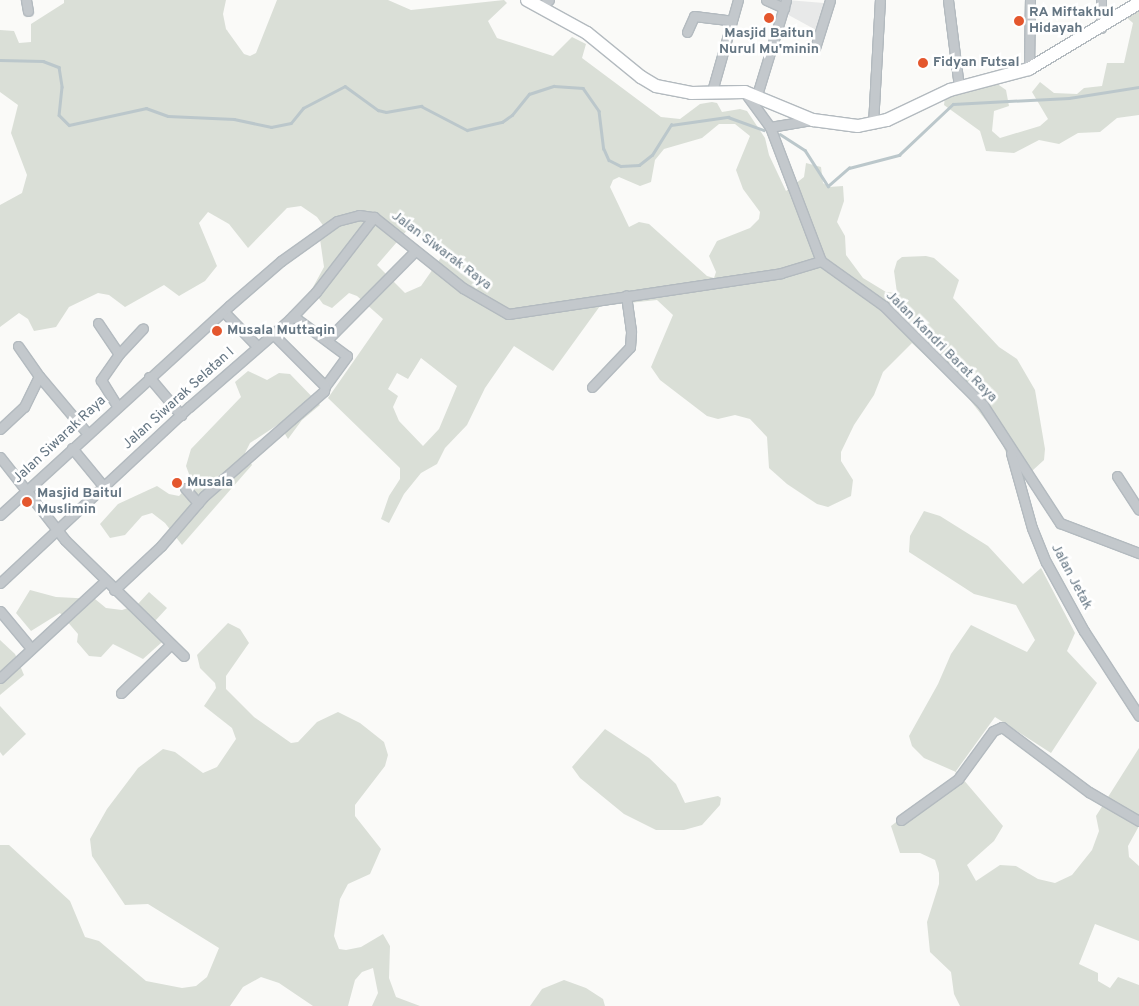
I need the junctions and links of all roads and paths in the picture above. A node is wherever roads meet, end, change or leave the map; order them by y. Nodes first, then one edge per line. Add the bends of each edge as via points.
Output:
1 (26, 0) edge
2 (528, 0) edge
3 (738, 0) edge
4 (766, 0) edge
5 (830, 0) edge
6 (880, 0) edge
7 (948, 0) edge
8 (1030, 0) edge
9 (1100, 0) edge
10 (546, 3) edge
11 (1139, 3) edge
12 (785, 4) edge
13 (28, 11) dead end
14 (732, 21) junction
15 (1101, 28) junction
16 (687, 32) dead end
17 (816, 48) dead end
18 (1030, 69) junction
19 (959, 87) junction
20 (712, 91) junction
21 (751, 93) junction
22 (813, 120) junction
23 (873, 124) junction
24 (770, 127) junction
25 (374, 218) junction
26 (415, 252) junction
27 (822, 261) junction
28 (626, 295) junction
29 (224, 312) junction
30 (293, 316) junction
31 (98, 323) dead end
32 (143, 328) dead end
33 (274, 335) junction
34 (328, 339) junction
35 (18, 346) dead end
36 (257, 346) junction
37 (119, 354) junction
38 (39, 376) junction
39 (149, 376) junction
40 (325, 386) junction
41 (592, 387) dead end
42 (117, 406) junction
43 (181, 415) junction
44 (0, 429) edge
45 (88, 434) junction
46 (1007, 439) junction
47 (72, 448) junction
48 (0, 457) edge
49 (1117, 476) dead end
50 (104, 486) junction
51 (185, 488) dead end
52 (25, 490) junction
53 (198, 503) junction
54 (1139, 510) edge
55 (0, 515) edge
56 (56, 529) junction
57 (1139, 553) edge
58 (105, 581) junction
59 (0, 583) edge
60 (114, 590) junction
61 (0, 611) edge
62 (171, 644) junction
63 (30, 647) junction
64 (184, 656) dead end
65 (0, 678) edge
66 (121, 693) dead end
67 (1139, 716) edge
68 (901, 820) dead end
69 (1139, 821) edge

1 - 13 street
2 - 10 main road
3 - 14 street
4 - 12 street
5 - 17 street
6 - 23 street
7 - 19 street
8 - 18 street
9 - 15 street
10 - 20 main road via 656,86 691,92
11 - 15 main road
12 - 21 street
14 - 16 street via 694,16
14 - 20 street
15 - 18 main road
18 - 19 main road
19 - 23 main road
20 - 21 main road
21 - 22 main road
21 - 24 street
22 - 23 main road
22 - 24 street
24 - 27 street
25 - 26 street, Jalan Siwarak Raya
25 - 29 street, Jalan Siwarak Raya via 359,215 337,220 281,262
25 - 30 street, Jalan Siwarak Selatan I
26 - 28 street, Jalan Siwarak Raya via 463,288 508,314
26 - 34 street
27 - 28 street, Jalan Siwarak Raya via 781,273
27 - 46 street, Jalan Kandri Barat Raya via 884,306 983,405
28 - 41 street via 632,331 630,347
29 - 36 street
29 - 39 street, Jalan Siwarak Raya
30 - 33 street, Jalan Siwarak Selatan I
30 - 34 street
31 - 37 street
32 - 37 street
33 - 36 street, Jalan Siwarak Selatan I
33 - 40 street
34 - 40 street via 347,356
35 - 38 street
36 - 43 street, Jalan Siwarak Selatan I
37 - 42 street via 101,380
38 - 44 street via 24,407
38 - 45 street
39 - 42 street, Jalan Siwarak Raya
39 - 43 street
40 - 53 street via 320,396
42 - 45 street, Jalan Siwarak Raya
43 - 50 street, Jalan Siwarak Selatan I
45 - 47 street, Jalan Siwarak Raya
46 - 57 street, Jalan Kandri Barat Raya via 1060,523
46 - 67 street, Jalan Jetak via 1032,528 1046,562 1084,631
47 - 50 street
47 - 52 street, Jalan Siwarak Raya
48 - 52 street
49 - 54 street
50 - 56 street, Jalan Siwarak Selatan I
51 - 53 street
52 - 55 street, Jalan Siwarak Raya
52 - 56 street
53 - 60 street via 161,546
56 - 58 street
56 - 59 street, Jalan Siwarak Selatan I
58 - 60 street
58 - 63 street
60 - 62 street
61 - 63 street
62 - 64 street
62 - 66 street
63 - 65 street
68 - 69 street via 958,779 993,731 1002,727 1089,792

